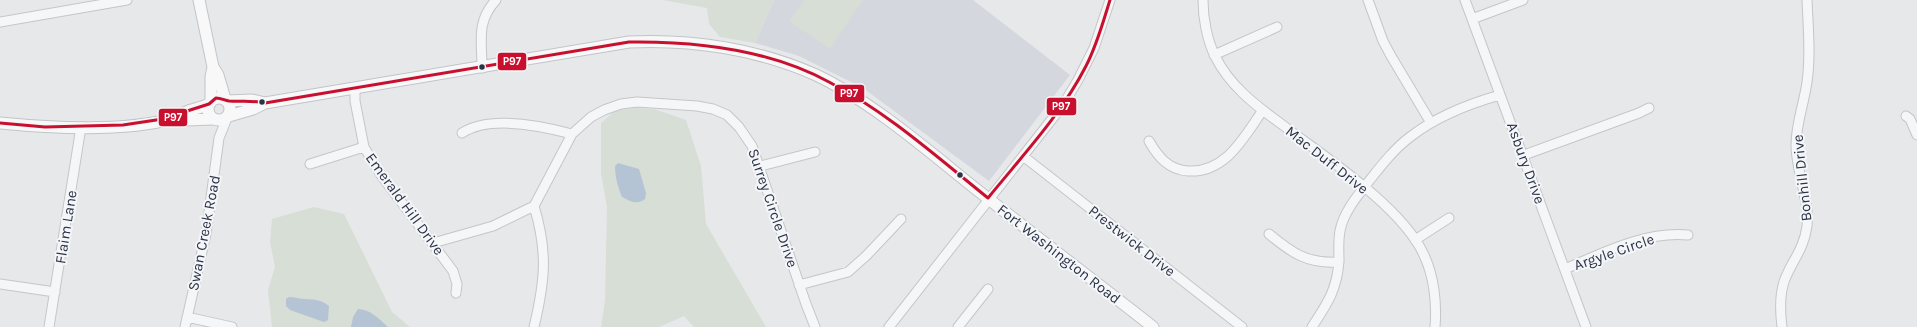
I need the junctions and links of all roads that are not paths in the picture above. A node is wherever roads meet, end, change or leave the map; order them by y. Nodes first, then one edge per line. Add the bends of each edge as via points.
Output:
1 (127, 0) edge
2 (199, 0) edge
3 (496, 0) edge
4 (1110, 0) edge
5 (1203, 0) edge
6 (1368, 0) edge
7 (1465, 0) edge
8 (1523, 0) edge
9 (1807, 0) edge
10 (1472, 19) junction
11 (0, 22) edge
12 (1277, 27) dead end
13 (1214, 55) junction
14 (213, 67) junction
15 (482, 68) junction
16 (355, 89) junction
17 (1500, 95) junction
18 (226, 100) junction
19 (210, 103) junction
20 (265, 103) junction
21 (1649, 108) dead end
22 (1263, 110) junction
23 (1906, 116) dead end
24 (176, 117) junction
25 (228, 117) junction
26 (214, 119) junction
27 (0, 123) edge
28 (1431, 123) junction
29 (81, 126) junction
30 (462, 133) dead end
31 (572, 134) junction
32 (1917, 135) edge
33 (219, 138) junction
34 (1149, 141) dead end
35 (364, 147) junction
36 (815, 152) dead end
37 (1524, 155) junction
38 (1023, 156) junction
39 (310, 164) dead end
40 (760, 166) junction
41 (1364, 187) junction
42 (988, 198) junction
43 (534, 206) junction
44 (1449, 218) dead end
45 (901, 219) dead end
46 (1269, 234) dead end
47 (1688, 235) dead end
48 (1415, 240) junction
49 (433, 243) junction
50 (1339, 262) junction
51 (1565, 269) junction
52 (0, 284) edge
53 (799, 285) junction
54 (988, 289) dead end
55 (55, 292) junction
56 (456, 293) dead end
57 (188, 317) junction
58 (49, 327) edge
59 (185, 327) edge
60 (232, 327) edge
61 (534, 327) edge
62 (815, 327) edge
63 (889, 327) edge
64 (958, 327) edge
65 (1153, 327) edge
66 (1242, 327) edge
67 (1312, 327) edge
68 (1435, 327) edge
69 (1586, 327) edge
70 (1782, 327) edge

1 - 11 street
2 - 14 main road
3 - 15 street via 486,12 482,23
4 - 38 street via 1094,48 1078,80 1063,105
5 - 13 street, Mac Duff Drive via 1209,42
6 - 28 street via 1390,56
7 - 10 street, Asbury Drive
8 - 10 street
9 - 70 street, Bonhill Drive via 1808,75 1797,124 1796,144 1808,225 1802,248 1782,288
10 - 17 street, Asbury Drive
12 - 13 street
13 - 22 street, Mac Duff Drive via 1237,88
14 - 18 main road
14 - 19 main road
15 - 16 main road, Fort Washington Road
15 - 42 main road, Fort Washington Road via 636,41 701,44 762,56 803,70 853,96
16 - 20 main road, Fort Washington Road
16 - 35 street, Emerald Hill Drive
17 - 28 street via 1460,108
17 - 37 street, Asbury Drive
18 - 19 main road via 216,98
18 - 20 main road, Fort Washington Road
18 - 25 main road via 230,107
19 - 24 main road
19 - 26 main road via 208,111
20 - 25 main road, Fort Washington Road
21 - 37 street
22 - 34 street via 1230,154 1213,168 1206,170 1173,168 1158,156
22 - 41 street, Mac Duff Drive
23 - 32 street
24 - 26 main road via 187,120
24 - 29 main road via 139,124
25 - 26 main road via 221,121
25 - 33 street, Swan Creek Road
26 - 33 street, Swan Creek Road
27 - 29 main road via 45,127
28 - 41 street via 1398,148
29 - 55 street, Flaim Lane
30 - 31 street via 480,124 500,123
31 - 40 street, Surrey Circle Drive via 591,117 621,104 637,102 697,106 727,115 747,137
31 - 43 street, Surrey Circle Drive
33 - 57 street, Swan Creek Road via 206,234
35 - 39 street
35 - 49 street, Emerald Hill Drive via 381,175
36 - 40 street
37 - 51 street, Asbury Drive
38 - 42 street
38 - 66 street, Prestwick Drive
40 - 53 street, Surrey Circle Drive
41 - 48 street, Mac Duff Drive via 1401,221
41 - 50 street via 1342,225
42 - 63 street
42 - 65 main road, Fort Washington Road
43 - 49 street via 493,226
43 - 61 street via 544,245 544,269
44 - 48 street
45 - 53 street via 848,272
46 - 50 street via 1297,255 1319,261
47 - 51 street, Argyle Circle via 1651,237
48 - 68 street, Mac Duff Drive via 1423,251 1431,276
49 - 56 street, Emerald Hill Drive via 453,271 457,284
50 - 67 street via 1332,297
51 - 69 street, Asbury Drive
52 - 55 street
53 - 62 street, Surrey Circle Drive
54 - 64 street
55 - 58 street, Flaim Lane
57 - 59 street, Swan Creek Road
57 - 60 street

